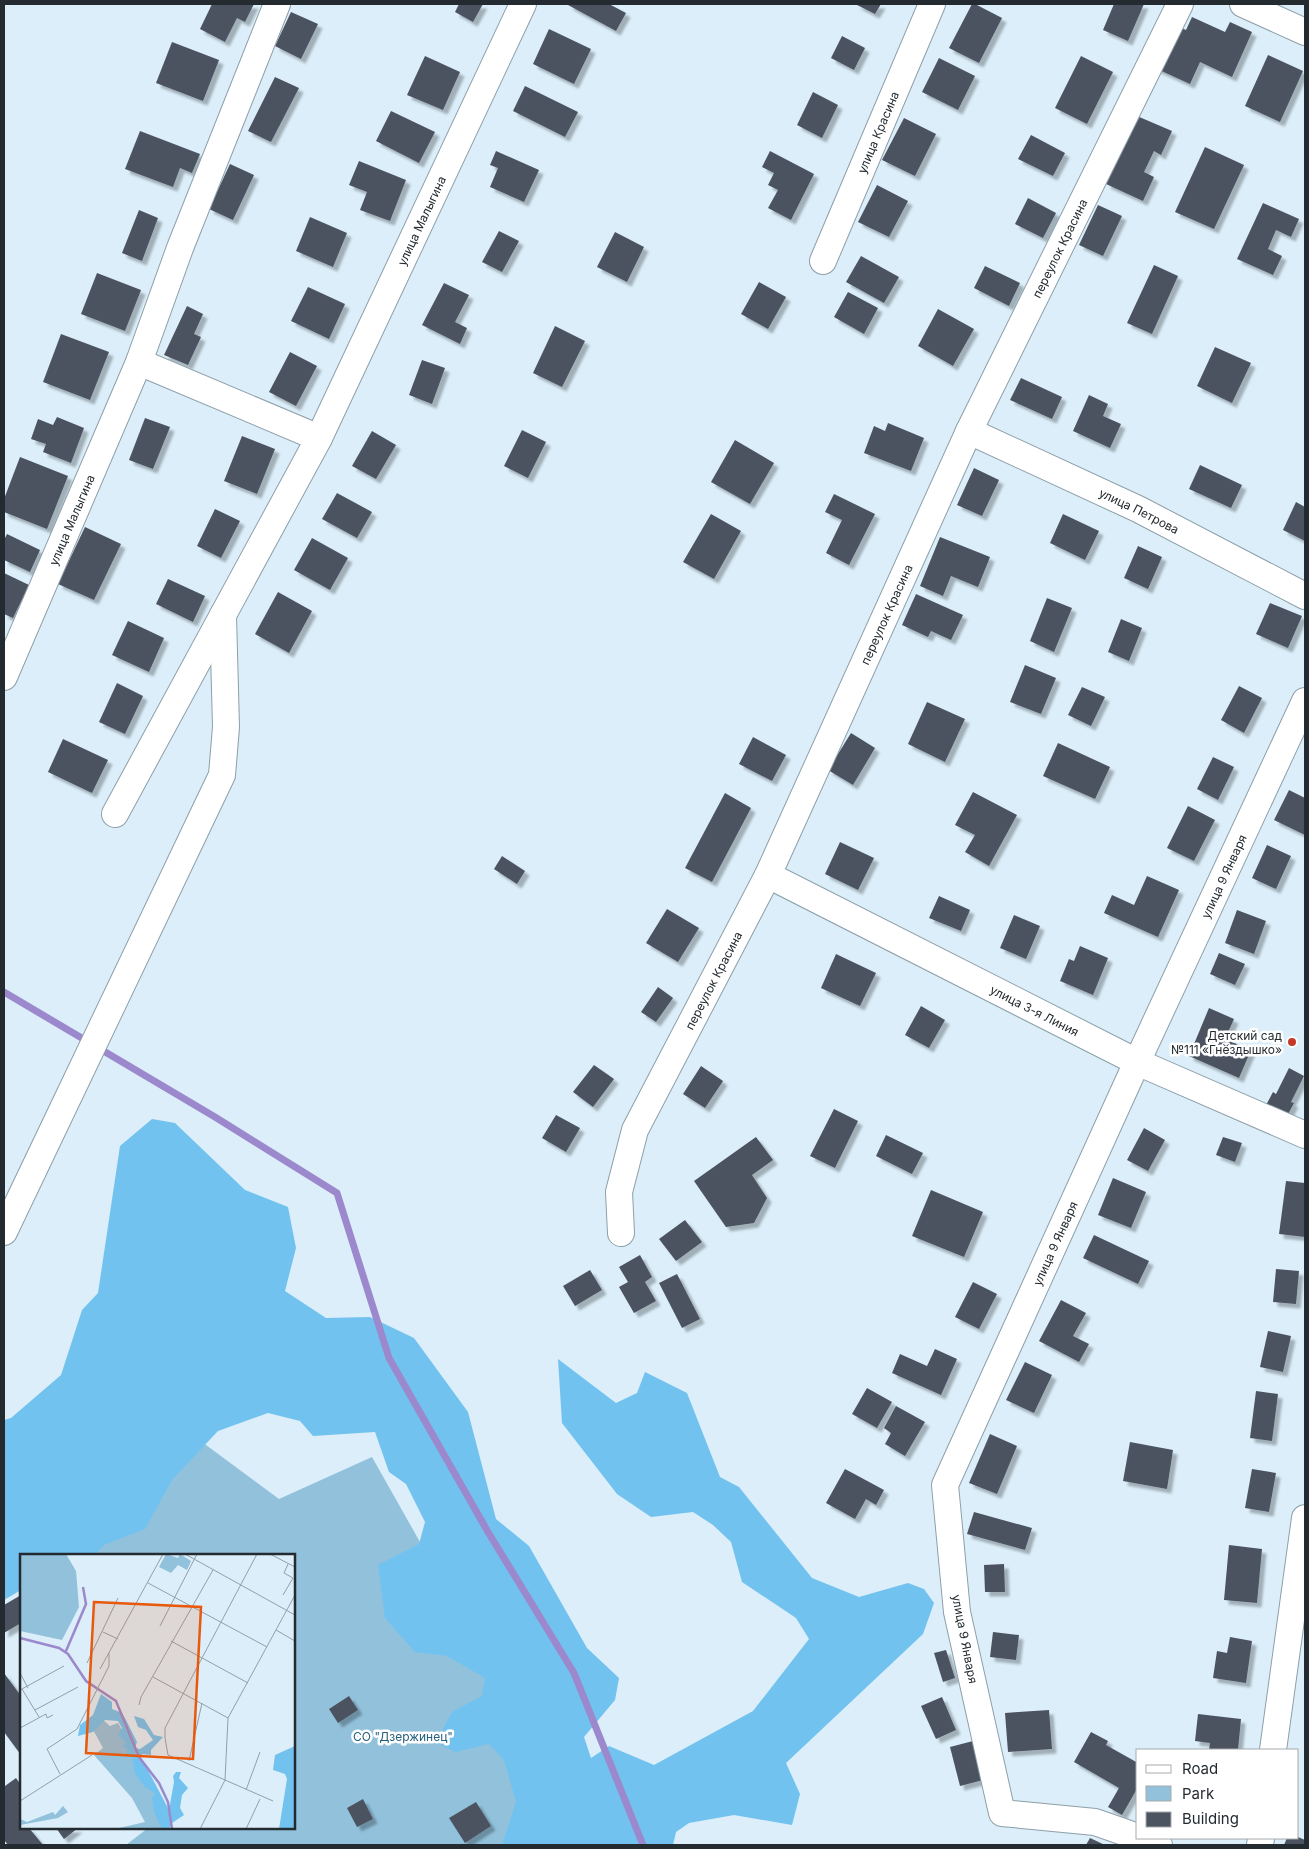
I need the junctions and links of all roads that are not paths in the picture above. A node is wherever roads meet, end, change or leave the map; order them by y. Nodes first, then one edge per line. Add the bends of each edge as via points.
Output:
1 (277, 4) edge
2 (523, 4) edge
3 (932, 4) edge
4 (1180, 4) edge
5 (1243, 4) edge
6 (1305, 32) edge
7 (823, 261) dead end
8 (139, 362) junction
9 (969, 432) junction
10 (319, 438) junction
11 (1305, 596) edge
12 (223, 615) junction
13 (4, 677) edge
14 (1305, 701) edge
15 (115, 814) dead end
16 (768, 875) junction
17 (1137, 1062) junction
18 (1305, 1135) edge
19 (4, 1232) edge
20 (621, 1233) dead end
21 (1305, 1518) edge
22 (1273, 1749) edge
23 (1136, 1837) edge
24 (1141, 1839) edge
25 (1159, 1845) edge

1 - 8 street, улица Малыгина via 180,248
2 - 10 street, улица Малыгина
3 - 7 street, улица Красина
4 - 9 street, переулок Красина
5 - 6 street
8 - 10 street
8 - 13 street, улица Малыгина
9 - 11 street, улица Петрова via 1138,510
9 - 16 street, переулок Красина
10 - 12 street, улица Малыгина
12 - 15 street, улица Малыгина
12 - 19 street via 226,727 222,775
14 - 17 street, улица 9 Января
16 - 17 street, улица 3-я Линия
16 - 20 street, переулок Красина via 634,1130 619,1192
17 - 18 street, улица 3-я Линия
17 - 23 street, улица 9 Января via 945,1485 957,1612 1002,1813 1095,1822
21 - 22 street
24 - 25 street

